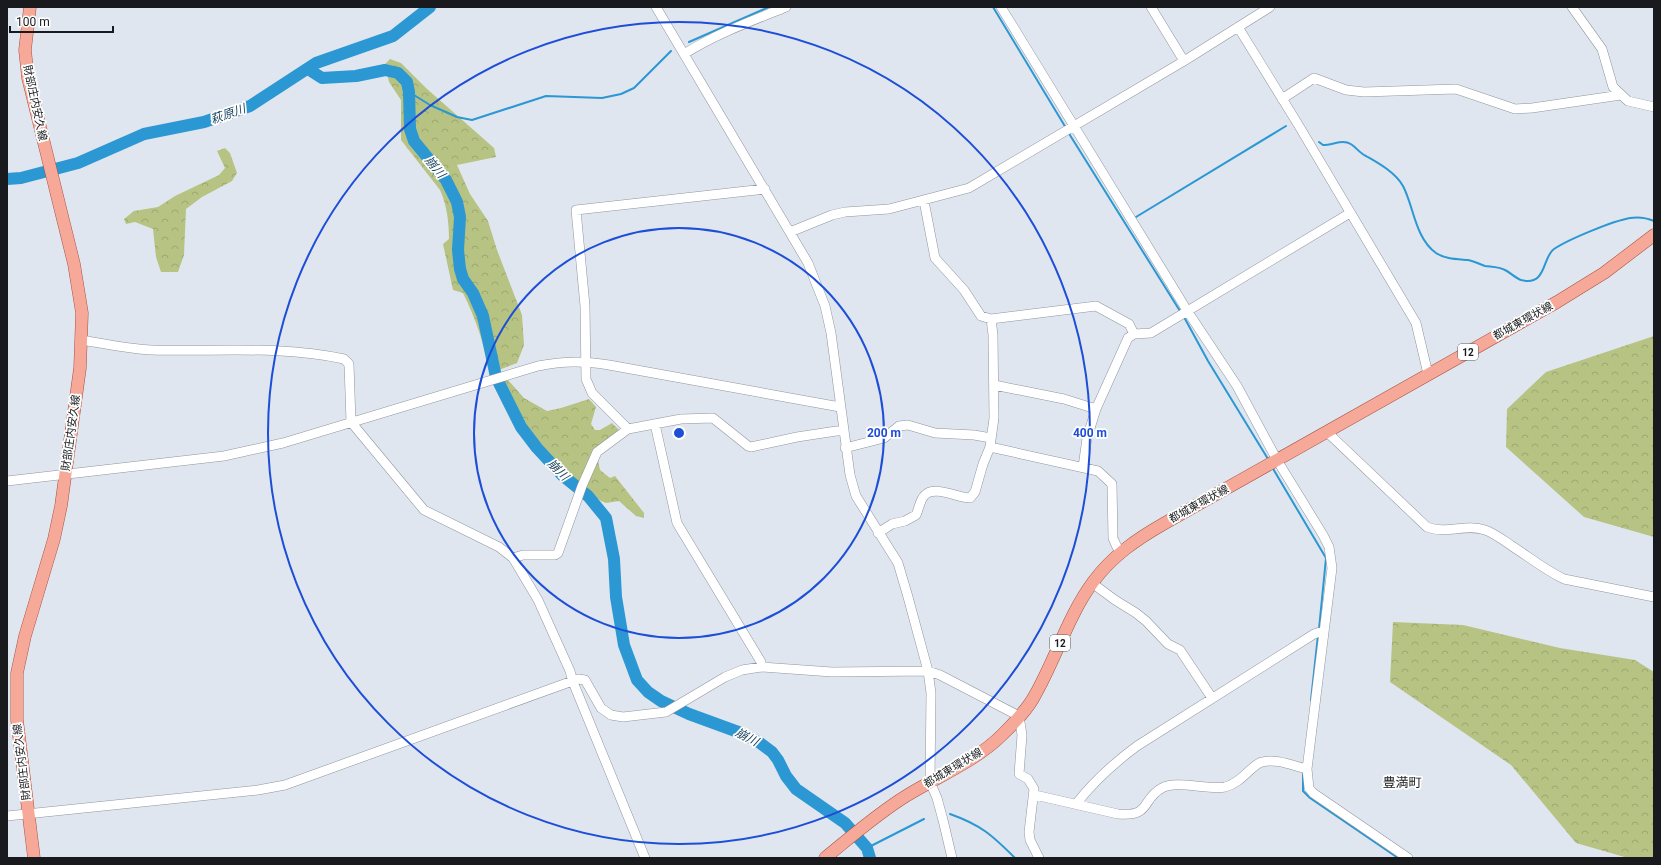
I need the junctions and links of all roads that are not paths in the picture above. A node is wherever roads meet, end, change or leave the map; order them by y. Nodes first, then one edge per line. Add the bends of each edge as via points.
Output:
1 (30, 7) edge
2 (656, 7) edge
3 (786, 7) edge
4 (1001, 7) edge
5 (1151, 7) edge
6 (1270, 7) edge
7 (1572, 7) edge
8 (1238, 27) junction
9 (684, 54) junction
10 (1184, 61) junction
11 (1621, 95) junction
12 (1282, 99) junction
13 (1654, 107) edge
14 (1074, 126) junction
15 (765, 189) junction
16 (924, 201) junction
17 (1350, 213) junction
18 (790, 232) junction
19 (1651, 241) edge
20 (1184, 314) junction
21 (991, 319) junction
22 (1134, 334) junction
23 (82, 340) junction
24 (586, 361) junction
25 (1428, 374) junction
26 (994, 385) junction
27 (840, 407) junction
28 (1096, 408) junction
29 (350, 422) junction
30 (655, 424) junction
31 (628, 429) junction
32 (843, 430) junction
33 (1327, 432) junction
34 (990, 443) junction
35 (845, 448) junction
36 (1272, 463) junction
37 (1083, 467) junction
38 (66, 474) junction
39 (7, 481) edge
40 (878, 532) junction
41 (1120, 552) junction
42 (513, 558) junction
43 (1092, 583) junction
44 (1654, 597) edge
45 (1319, 632) junction
46 (761, 667) junction
47 (928, 671) junction
48 (573, 682) junction
49 (1212, 698) junction
50 (1019, 716) junction
51 (1303, 768) junction
52 (930, 782) junction
53 (1035, 795) junction
54 (1076, 804) junction
55 (29, 813) junction
56 (7, 816) edge
57 (34, 858) edge
58 (645, 858) edge
59 (825, 858) edge
60 (952, 858) edge
61 (1040, 858) edge
62 (1408, 858) edge

1 - 23 main road, 財部庄内安久線 via 26,50 28,78 78,287
2 - 9 street
3 - 9 street via 702,42
4 - 14 street
5 - 10 street
6 - 8 street
7 - 11 street via 1602,49 1613,87
8 - 10 street
8 - 12 street
9 - 15 street
10 - 14 street
11 - 12 street via 1515,109 1456,90 1364,92 1346,90 1314,78
11 - 13 street via 1628,101
12 - 17 street
14 - 16 street via 969,188
14 - 20 street
15 - 18 street
15 - 24 street via 576,210 585,306
16 - 18 street via 889,209 832,215
16 - 21 street via 935,258 964,290 981,316
17 - 20 street
17 - 25 street via 1416,323
18 - 27 street via 808,263 825,306
19 - 25 main road, 都城東環状線 / 12 via 1557,302
20 - 22 street via 1151,333
20 - 36 street via 1237,386
21 - 22 street via 1096,306 1129,324
21 - 26 street
22 - 28 street via 1128,338
23 - 29 street via 151,350 305,352 344,358 349,364
23 - 38 main road, 財部庄内安久線
24 - 27 street
24 - 29 street via 554,363 506,375
24 - 31 street via 586,380 592,393
25 - 33 main road, 都城東環状線 / 12
26 - 28 street via 1064,398
26 - 34 street via 994,418
27 - 32 street
28 - 37 street via 1087,438
29 - 38 street via 283,443 224,456
29 - 42 street via 424,510 499,547
30 - 31 street
30 - 32 street via 713,418 751,447
30 - 46 street via 677,523 761,662
31 - 42 street via 597,452 558,553
32 - 35 street
33 - 36 main road, 都城東環状線 / 12
33 - 44 street via 1427,527 1444,531 1466,528 1485,530 1564,579
34 - 35 street via 974,435 935,432 908,425 899,426 884,438
34 - 37 street
34 - 40 street via 975,492 970,498 938,491 929,492 924,495 916,515
35 - 40 street via 856,496
36 - 41 main road, 都城東環状線 / 12 via 1165,523
36 - 45 street via 1329,547 1332,568
37 - 41 street via 1098,471 1112,484 1113,538
38 - 39 street
38 - 55 main road, 財部庄内安久線 via 54,539 25,636 17,673 17,720
40 - 47 street via 902,573
41 - 43 main road, 都城東環状線 / 12
42 - 48 street via 538,600
43 - 49 street via 1146,621 1168,644 1180,650
43 - 50 main road, 都城東環状線 / 12 via 1070,620 1035,696
45 - 49 street
45 - 51 street
46 - 47 street via 832,672
46 - 48 street via 742,670 725,677 666,712 635,716 612,715 601,708 585,680 578,679
47 - 50 street
47 - 52 street via 931,693
48 - 55 street via 286,785
48 - 58 street
49 - 54 street via 1120,758 1091,784
50 - 52 main road, 都城東環状線 / 12 via 1003,735 981,752
50 - 53 street via 1022,735 1019,774 1032,783
51 - 54 street via 1275,761 1261,762 1238,781 1225,786 1168,786 1161,788 1142,810 1132,815
51 - 62 street via 1313,793
52 - 59 main road, 都城東環状線 / 12 via 885,809
52 - 60 street via 937,798
53 - 54 street
53 - 61 street via 1029,832 1030,840
55 - 56 street
55 - 57 main road, 財部庄内安久線

